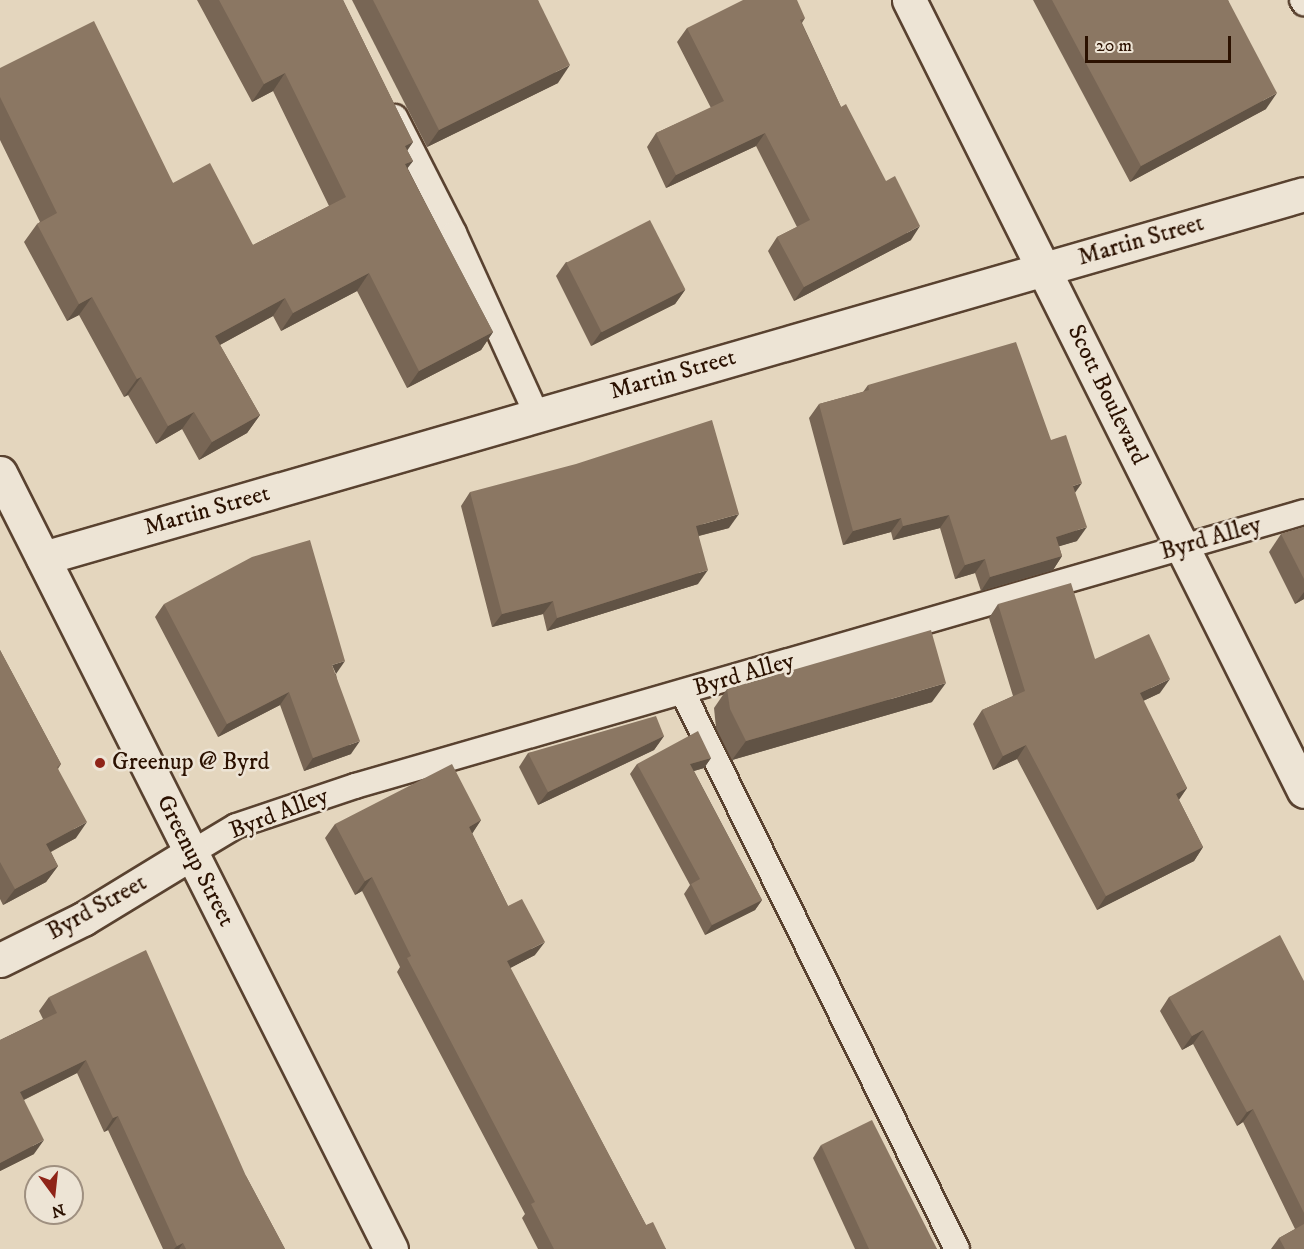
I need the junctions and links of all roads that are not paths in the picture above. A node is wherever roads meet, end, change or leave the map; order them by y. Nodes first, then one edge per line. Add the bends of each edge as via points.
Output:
1 (909, 0) edge
2 (384, 95) edge
3 (1304, 194) edge
4 (1044, 269) junction
5 (537, 415) junction
6 (0, 473) edge
7 (1304, 512) edge
8 (1182, 547) junction
9 (43, 558) junction
10 (683, 693) junction
11 (1304, 791) edge
12 (191, 853) junction
13 (0, 960) edge
14 (391, 1249) edge
15 (957, 1249) edge

1 - 4 main road, Scott Boulevard
2 - 5 lane via 454,233
3 - 4 main road, Martin Street
4 - 5 main road, Martin Street
4 - 8 main road, Scott Boulevard
5 - 9 main road, Martin Street
6 - 9 main road, Greenup Street
7 - 8 lane, Byrd Alley
8 - 10 lane, Byrd Alley
8 - 11 main road, Scott Boulevard
9 - 12 main road, Greenup Street
10 - 12 lane, Byrd Alley via 355,786 236,826
10 - 15 lane
12 - 13 main road, Byrd Street via 83,919
12 - 14 main road, Greenup Street

